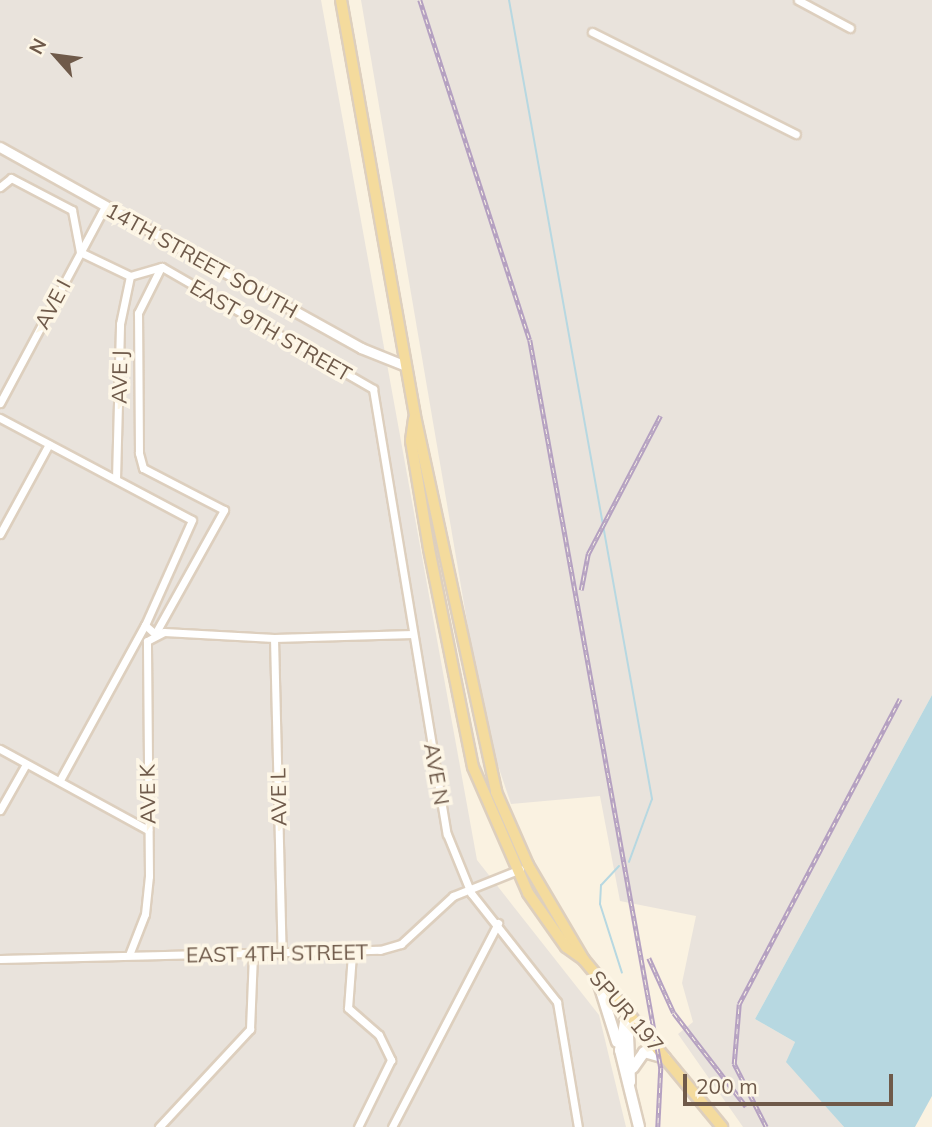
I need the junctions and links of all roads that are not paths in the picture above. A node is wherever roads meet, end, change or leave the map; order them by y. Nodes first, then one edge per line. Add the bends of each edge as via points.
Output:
1 (341, 0) edge
2 (798, 0) edge
3 (850, 28) dead end
4 (592, 32) dead end
5 (796, 134) dead end
6 (0, 147) edge
7 (0, 187) edge
8 (106, 206) junction
9 (80, 252) junction
10 (162, 267) junction
11 (130, 276) junction
12 (406, 366) junction
13 (373, 389) joint
14 (0, 403) edge
15 (415, 416) junction
16 (0, 418) edge
17 (49, 444) junction
18 (116, 479) junction
19 (0, 534) edge
20 (145, 625) junction
21 (155, 634) junction
22 (413, 634) junction
23 (274, 638) junction
24 (0, 749) edge
25 (26, 764) junction
26 (60, 780) junction
27 (0, 810) edge
28 (148, 830) junction
29 (528, 865) junction
30 (516, 871) junction
31 (471, 893) junction
32 (498, 923) junction
33 (352, 954) junction
34 (129, 955) junction
35 (282, 955) junction
36 (253, 956) junction
37 (0, 960) edge
38 (584, 960) junction
39 (597, 978) junction
40 (627, 1011) junction
41 (620, 1050) junction
42 (669, 1060) junction
43 (631, 1076) junction
44 (159, 1127) edge
45 (358, 1127) edge
46 (392, 1127) edge
47 (578, 1127) edge
48 (639, 1127) edge
49 (722, 1127) edge

1 - 12 main road
2 - 3 street
4 - 5 street
6 - 8 street, 14TH STREET SOUTH
7 - 9 street via 11,178 72,210
8 - 9 street, AVE I
8 - 12 street, 14TH STREET SOUTH via 361,348
9 - 11 street
9 - 14 street, AVE I
10 - 11 street
10 - 13 street, EAST 9TH STREET
10 - 21 street, AVE K via 138,313 143,468 224,510
11 - 18 street, AVE J via 120,324
12 - 15 main road
13 - 22 street, AVE N
15 - 29 main road via 481,743
15 - 30 main road via 411,442 463,733
16 - 17 street
17 - 18 street
17 - 19 street
18 - 20 street via 192,520
20 - 21 street
20 - 26 street
21 - 23 street
21 - 28 street, AVE K via 144,652
22 - 23 street
22 - 31 street, AVE N via 447,834
23 - 35 street, AVE L
24 - 25 street
25 - 26 street
25 - 27 street
26 - 28 street
28 - 34 street, AVE K via 145,914
29 - 30 street, EAST 4TH STREET
29 - 38 main road
30 - 31 street, EAST 4TH STREET
30 - 38 main road via 566,947
31 - 32 street, AVE N
31 - 33 street, EAST 4TH STREET via 453,896 401,944
32 - 46 street
32 - 47 street, AVE N via 557,1002
33 - 35 street, EAST 4TH STREET
33 - 45 street via 348,1008 379,1035 391,1060
34 - 36 street, EAST 4TH STREET
34 - 37 street, EAST 4TH STREET
35 - 36 street, EAST 4TH STREET
36 - 44 street via 250,1029
38 - 39 main road, SPUR 197
39 - 40 main road, SPUR 197
39 - 41 main road
40 - 41 main road
40 - 42 main road, SPUR 197
40 - 43 main road
41 - 43 main road
42 - 43 main road via 644,1052
42 - 49 main road, SPUR 197
43 - 48 main road

